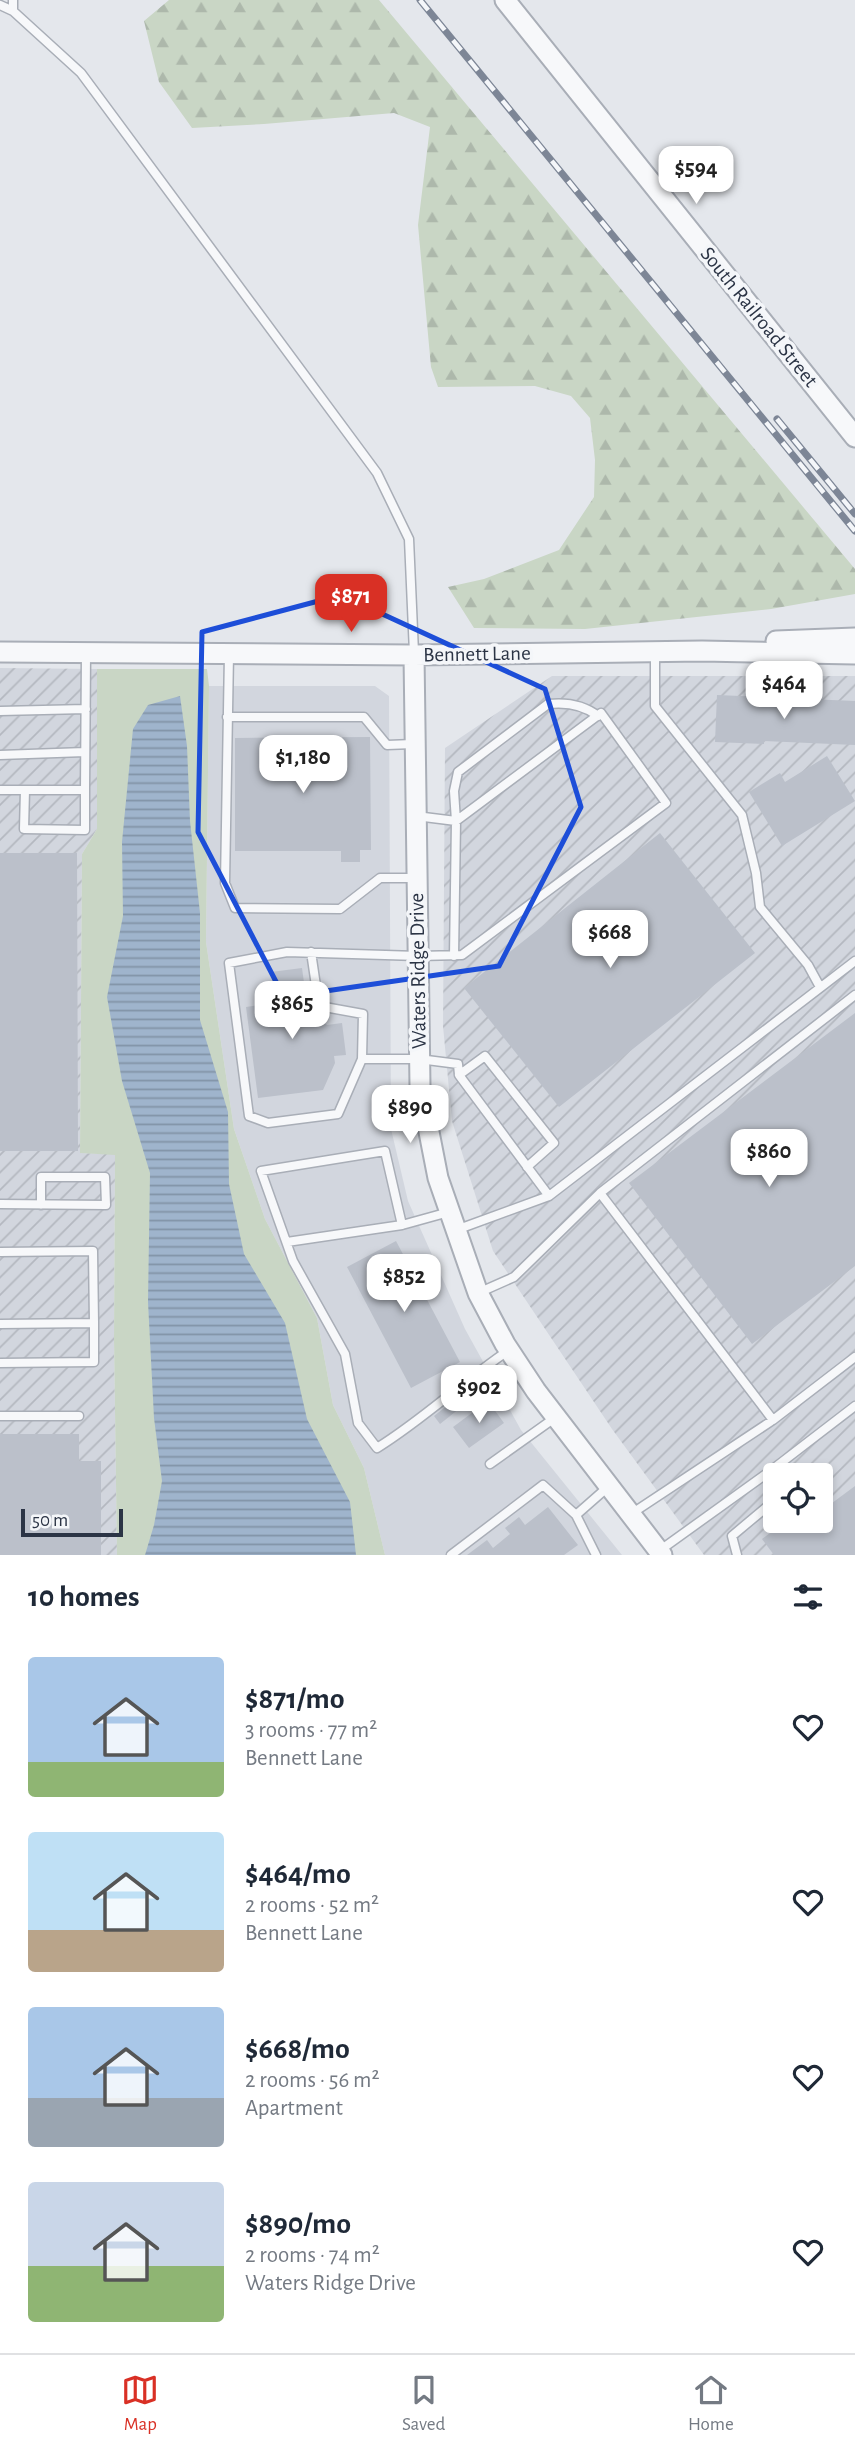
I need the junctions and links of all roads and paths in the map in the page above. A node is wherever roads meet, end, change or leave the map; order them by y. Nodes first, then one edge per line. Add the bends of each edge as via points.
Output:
1 (13, 0) edge
2 (505, 0) edge
3 (0, 5) edge
4 (13, 12) junction
5 (855, 437) edge
6 (855, 638) edge
7 (702, 651) junction
8 (0, 652) edge
9 (86, 652) junction
10 (655, 652) junction
11 (229, 654) junction
12 (855, 654) edge
13 (414, 655) junction
14 (86, 709) junction
15 (0, 711) edge
16 (598, 716) junction
17 (226, 717) junction
18 (415, 744) junction
19 (85, 752) junction
20 (0, 755) edge
21 (85, 789) junction
22 (0, 790) edge
23 (25, 790) junction
24 (416, 816) junction
25 (456, 821) junction
26 (417, 878) junction
27 (311, 953) junction
28 (418, 956) junction
29 (454, 956) junction
30 (855, 961) edge
31 (820, 987) junction
32 (855, 995) edge
33 (362, 1059) junction
34 (419, 1059) junction
35 (459, 1075) junction
36 (527, 1167) junction
37 (600, 1193) junction
38 (548, 1196) junction
39 (0, 1204) edge
40 (41, 1205) junction
41 (452, 1221) junction
42 (402, 1225) junction
43 (286, 1242) junction
44 (0, 1252) edge
45 (478, 1293) junction
46 (94, 1323) junction
47 (0, 1324) edge
48 (509, 1350) junction
49 (855, 1357) edge
50 (0, 1363) edge
51 (855, 1406) edge
52 (0, 1416) edge
53 (79, 1416) dead end
54 (556, 1417) junction
55 (773, 1420) junction
56 (786, 1463) edge
57 (489, 1464) dead end
58 (763, 1481) edge
59 (609, 1486) junction
60 (763, 1510) edge
61 (631, 1514) junction
62 (576, 1515) junction
63 (661, 1553) edge
64 (452, 1555) edge
65 (596, 1555) edge
66 (737, 1555) edge

1 - 4 lane
2 - 5 street, South Railroad Street
3 - 4 lane
4 - 13 lane via 81,73 377,473 409,539
6 - 7 street, Bennett Lane via 780,640
7 - 10 street, Bennett Lane
7 - 12 street, Bennett Lane
8 - 9 street, Bennett Lane
9 - 11 street, Bennett Lane
9 - 14 lane
10 - 13 street, Bennett Lane
10 - 31 lane via 655,706 742,815 760,907 808,965
11 - 13 street, Bennett Lane
11 - 17 lane
13 - 18 street, Waters Ridge Drive
14 - 15 lane
14 - 19 lane
16 - 25 lane
16 - 25 lane via 588,708 548,704 458,772
16 - 29 lane via 601,713 666,803 462,955
17 - 18 lane via 364,717 387,745
17 - 26 lane via 225,883 235,908 340,909 380,878
18 - 24 street, Waters Ridge Drive
19 - 20 lane
19 - 21 lane
21 - 23 lane
21 - 23 lane via 85,830 24,830
22 - 23 lane
24 - 25 lane
24 - 26 street, Waters Ridge Drive
25 - 29 lane
26 - 28 street, Waters Ridge Drive
27 - 28 lane
27 - 33 lane via 319,1006 363,1014
27 - 33 lane via 287,952 229,963 249,1116 268,1123 338,1114
28 - 29 lane
28 - 34 street, Waters Ridge Drive
30 - 31 lane
31 - 38 lane
32 - 37 lane
33 - 34 lane
34 - 35 lane via 458,1064
34 - 41 street, Waters Ridge Drive via 428,1133
35 - 36 lane
35 - 36 lane via 485,1056 554,1143
36 - 38 lane
37 - 45 lane via 514,1277
37 - 55 lane
38 - 41 lane
39 - 40 lane
40 - 40 lane via 106,1205 105,1177 41,1177
41 - 42 lane
41 - 45 street, Waters Ridge Drive
42 - 43 lane
42 - 43 lane via 385,1151 261,1171
43 - 48 lane via 345,1354 358,1423 377,1448
44 - 46 lane via 93,1251
45 - 48 street, Waters Ridge Drive
46 - 47 lane
46 - 50 lane via 94,1362
48 - 54 street, Waters Ridge Drive
49 - 55 lane
51 - 56 lane
52 - 53 lane
54 - 57 lane
54 - 59 street, Waters Ridge Drive
55 - 61 lane
58 - 63 lane
59 - 61 street, Waters Ridge Drive
59 - 62 lane
60 - 66 lane via 732,1536
61 - 63 street, Waters Ridge Drive
62 - 64 lane via 543,1485
62 - 65 lane

